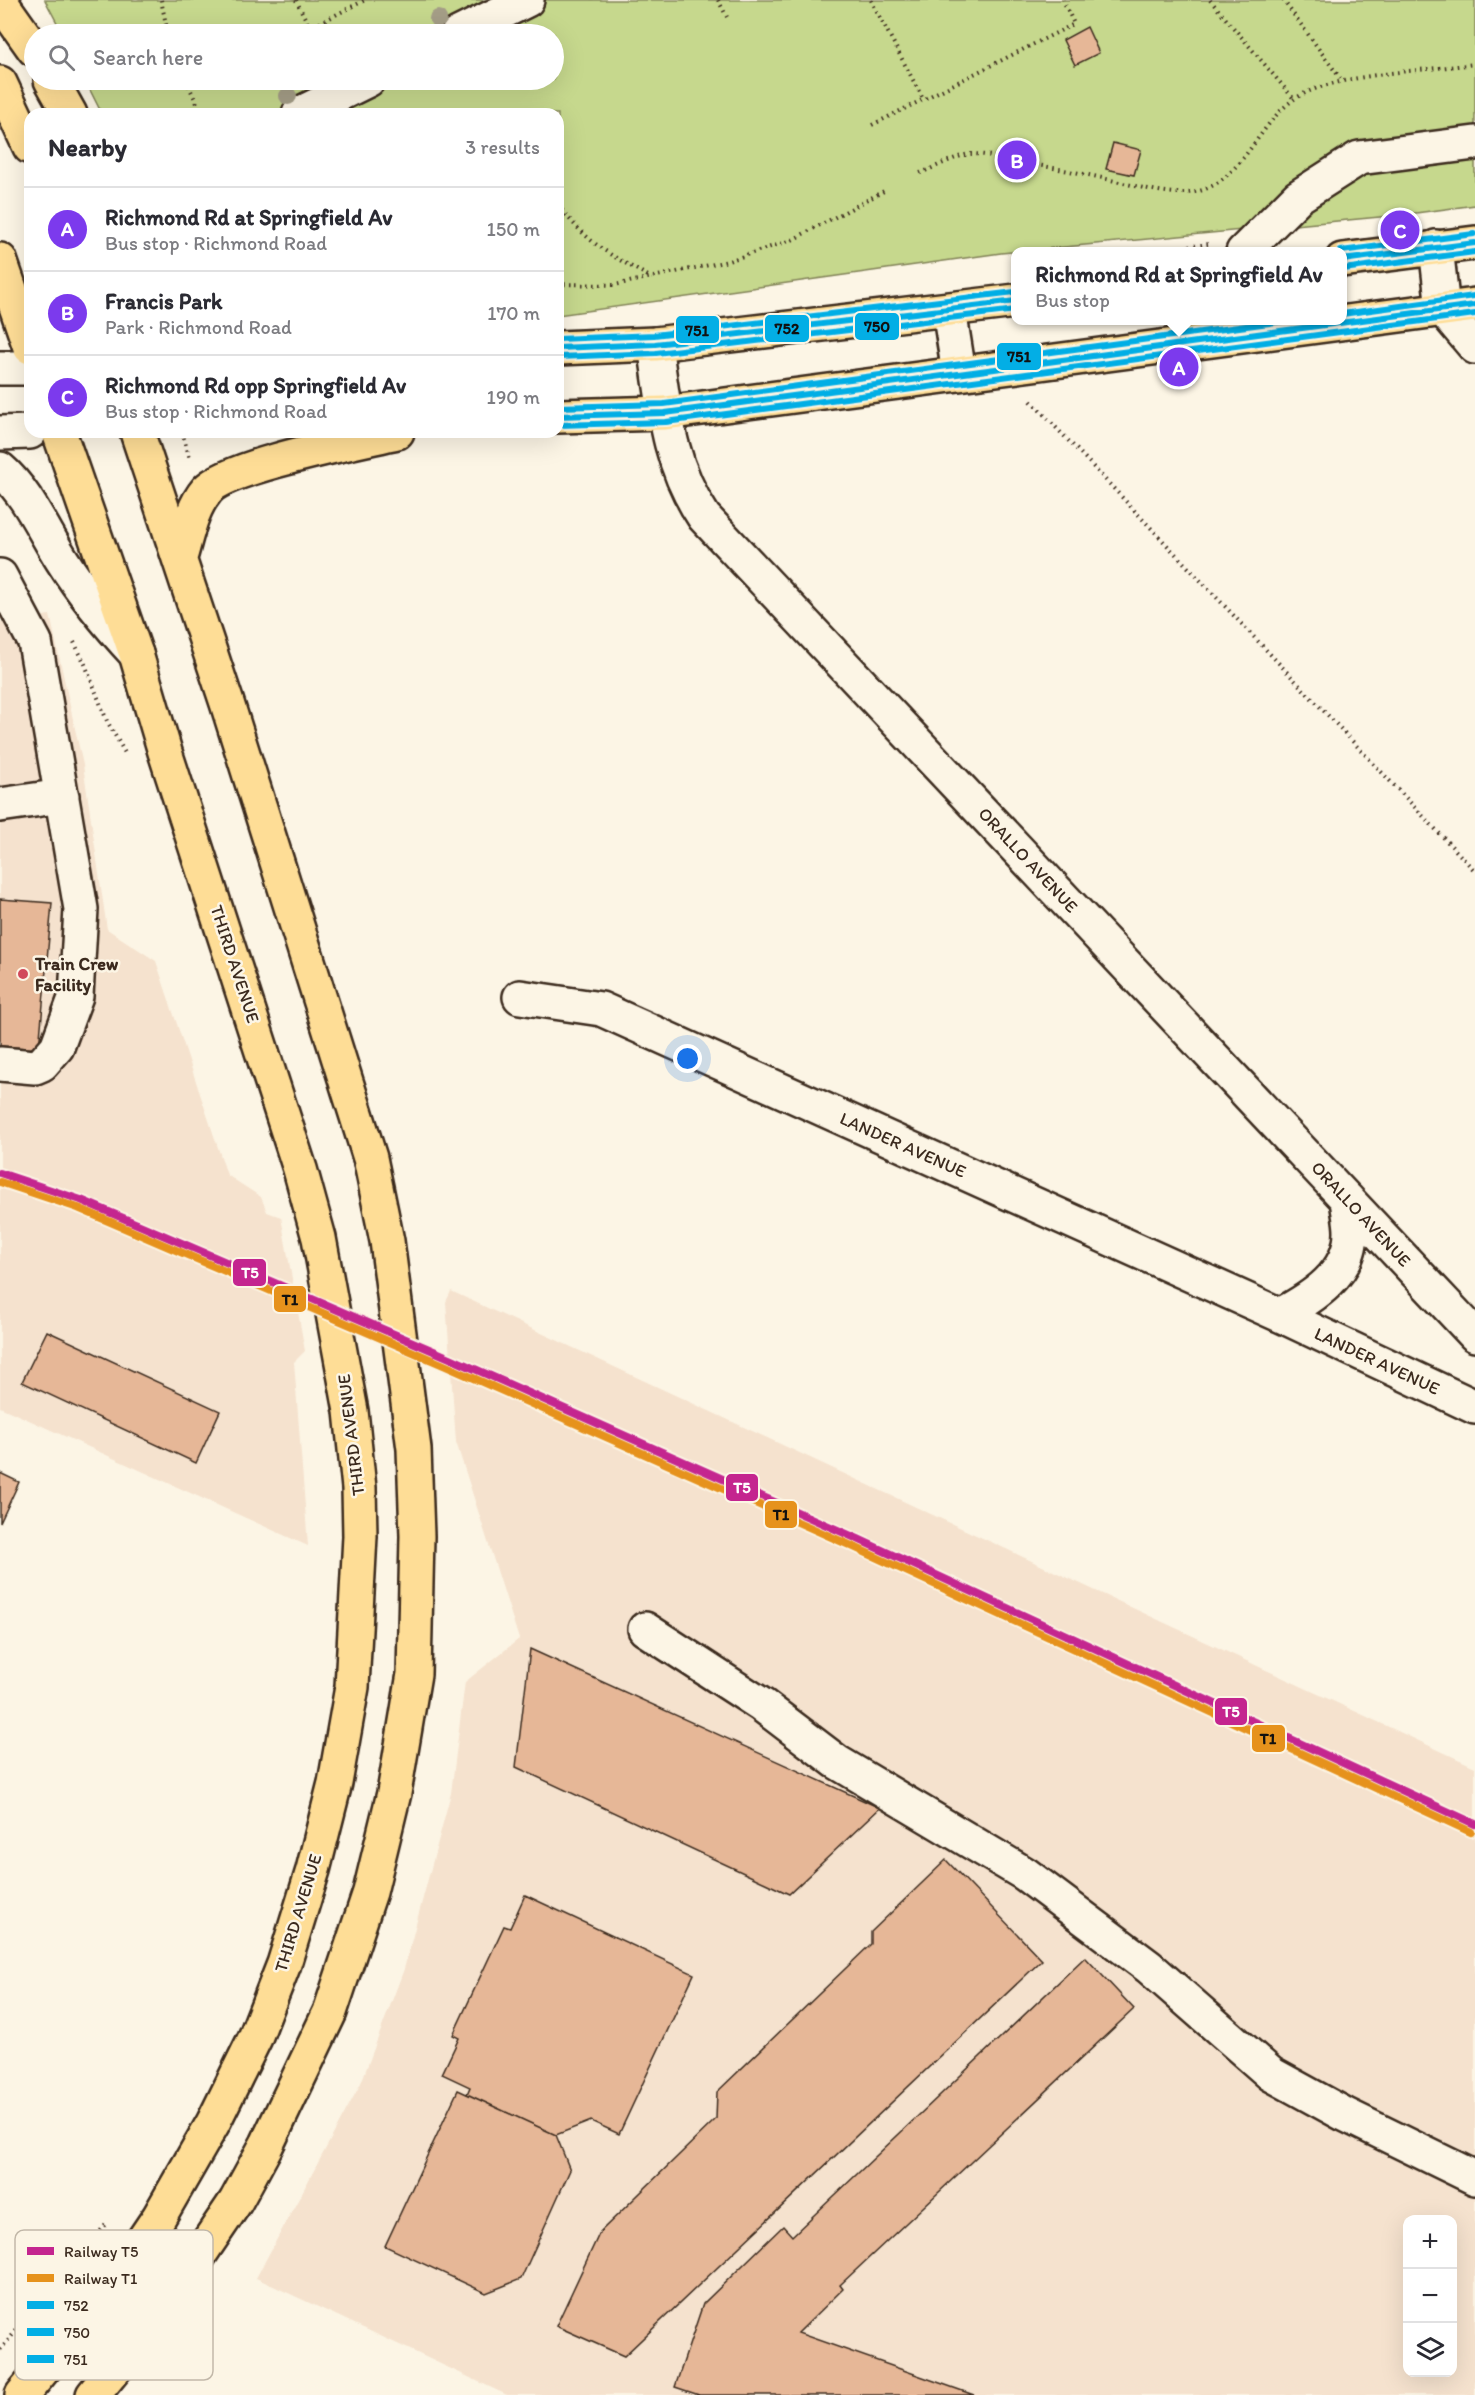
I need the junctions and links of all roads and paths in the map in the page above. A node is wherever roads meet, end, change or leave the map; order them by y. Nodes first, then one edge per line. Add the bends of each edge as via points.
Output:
1 (161, 0) edge
2 (296, 0) edge
3 (365, 0) edge
4 (527, 0) edge
5 (718, 0) edge
6 (872, 0) edge
7 (1063, 0) edge
8 (1210, 0) edge
9 (1283, 0) edge
10 (0, 1) edge
11 (727, 17) dead end
12 (166, 24) edge
13 (308, 24) edge
14 (317, 24) edge
15 (478, 24) edge
16 (24, 35) edge
17 (1475, 64) edge
18 (1343, 82) junction
19 (0, 83) edge
20 (57, 90) edge
21 (191, 90) edge
22 (348, 90) edge
23 (924, 99) junction
24 (1294, 99) junction
25 (67, 108) edge
26 (199, 108) edge
27 (311, 108) edge
28 (872, 125) dead end
29 (24, 134) edge
30 (1475, 143) edge
31 (920, 173) dead end
32 (884, 191) dead end
33 (564, 213) edge
34 (1475, 243) edge
35 (1199, 245) dead end
36 (1184, 247) edge
37 (1248, 247) edge
38 (1436, 247) junction
39 (1347, 259) edge
40 (0, 260) edge
41 (652, 278) junction
42 (564, 284) edge
43 (1011, 303) edge
44 (1475, 305) edge
45 (1443, 309) junction
46 (949, 310) junction
47 (1347, 322) edge
48 (1321, 325) edge
49 (24, 330) edge
50 (655, 344) junction
51 (1475, 347) edge
52 (564, 348) edge
53 (1000, 367) junction
54 (0, 368) edge
55 (24, 368) edge
56 (959, 373) junction
57 (665, 413) junction
58 (564, 416) edge
59 (24, 432) edge
60 (0, 433) edge
61 (61, 438) edge
62 (139, 438) edge
63 (184, 438) edge
64 (373, 438) edge
65 (193, 468) dead end
66 (0, 469) edge
67 (180, 558) junction
68 (0, 576) edge
69 (70, 635) dead end
70 (136, 654) junction
71 (129, 760) dead end
72 (62, 796) junction
73 (0, 805) edge
74 (1475, 872) edge
75 (520, 997) dead end
76 (0, 1064) edge
77 (1347, 1199) junction
78 (1280, 1315) junction
79 (1475, 1335) edge
80 (1475, 1407) edge
81 (645, 1629) dead end
82 (1475, 2178) edge
83 (114, 2215) dead end
84 (101, 2230) edge
85 (150, 2230) edge
86 (213, 2235) edge
87 (15, 2332) edge
88 (0, 2350) edge
89 (34, 2380) edge
90 (105, 2380) edge
91 (22, 2395) edge
92 (93, 2395) edge

1 - 12 path
2 - 13 path
3 - 14 path
4 - 15 street
5 - 11 path
6 - 23 path
7 - 23 path via 1074,24
8 - 24 path
9 - 18 path
10 - 16 main road
17 - 18 path
18 - 24 path
19 - 29 main road
20 - 25 main road
21 - 26 path
22 - 27 street
23 - 28 path
24 - 31 path via 1275,115 1235,167 1209,188 1198,191 1147,189 1089,174 969,154
30 - 37 street via 1359,158 1298,197
32 - 41 path via 792,240 728,261
33 - 41 path via 601,250
34 - 38 main road
35 - 36 path
38 - 39 main road
38 - 45 street
40 - 49 main road
41 - 42 path via 615,285
43 - 46 main road
44 - 45 main road
45 - 47 main road
45 - 51 street
46 - 50 main road
46 - 56 street
48 - 53 main road
50 - 52 main road
50 - 57 street, ORALLO AVENUE
53 - 56 main road
53 - 74 path
54 - 55 street
56 - 57 main road
57 - 58 main road
57 - 77 street, ORALLO AVENUE via 678,470 705,517
59 - 60 street
61 - 70 main road, THIRD AVENUE
62 - 67 main road
63 - 65 path
64 - 67 main road via 230,475 208,489 194,511
66 - 70 street via 13,480 95,610
67 - 86 main road via 370,1158 387,1241 414,1449 417,1536 414,1674 394,1793 370,1892 330,2012 267,2144
68 - 72 street via 35,642
69 - 71 path
70 - 85 main road, THIRD AVENUE via 297,1157 319,1238 351,1411 359,1488 352,1687 335,1784 313,1870 284,1964 255,2038 213,2123
72 - 73 street
72 - 76 street via 81,909 73,1008 57,1047 42,1064
75 - 78 street, LANDER AVENUE via 601,1009
77 - 78 street, LANDER AVENUE via 1351,1233 1340,1268 1315,1294
77 - 79 street, ORALLO AVENUE
78 - 80 street, LANDER AVENUE
81 - 82 street via 762,1705 837,1762 1025,1874 1149,1967 1271,2074
83 - 84 path
87 - 88 path
89 - 91 main road, THIRD AVENUE
90 - 92 main road

